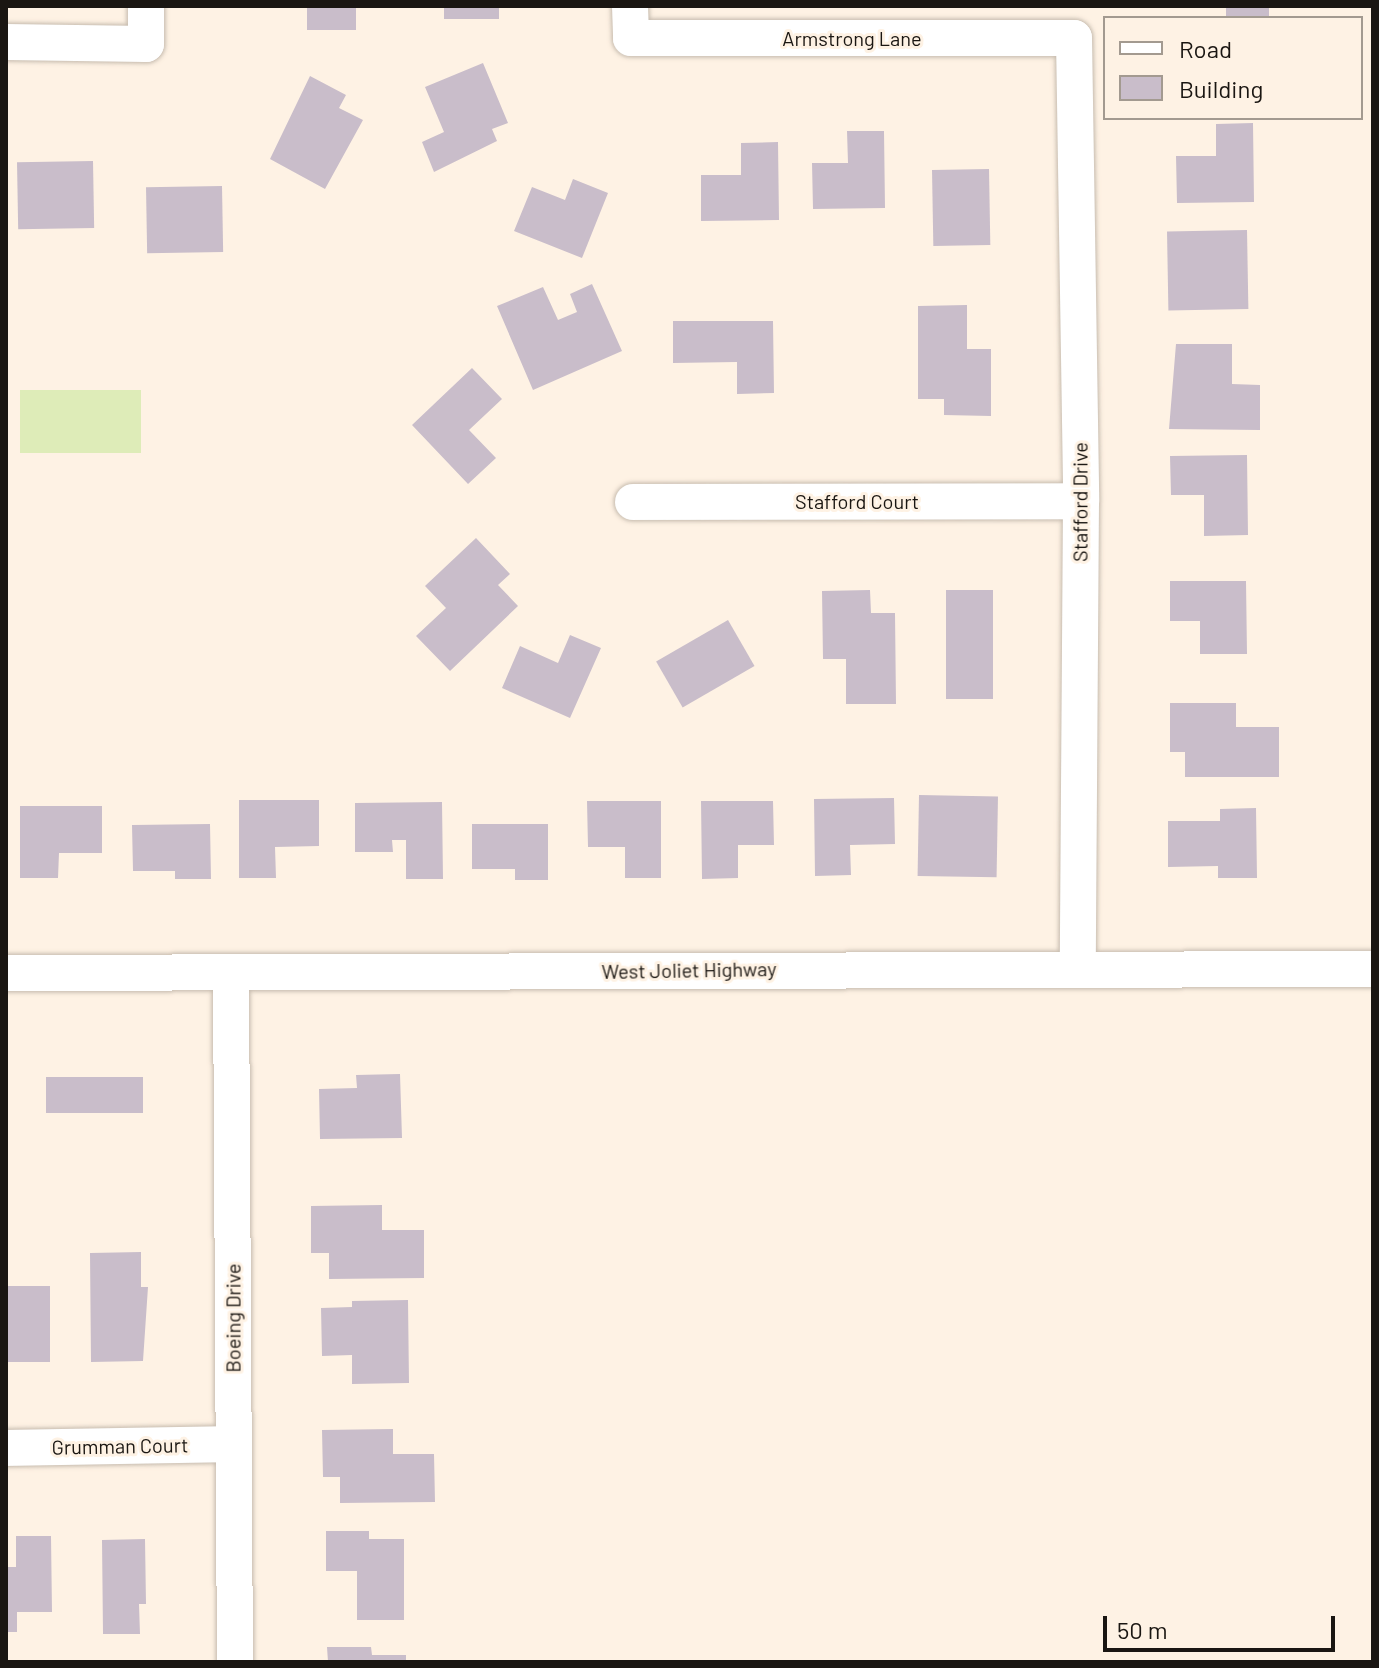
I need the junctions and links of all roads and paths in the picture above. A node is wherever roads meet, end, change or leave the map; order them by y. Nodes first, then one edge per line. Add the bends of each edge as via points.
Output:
1 (146, 6) edge
2 (631, 22) edge
3 (1074, 38) joint
4 (6, 42) edge
5 (1081, 501) junction
6 (633, 502) dead end
7 (1078, 967) junction
8 (1373, 969) edge
9 (6, 973) edge
10 (231, 975) junction
11 (234, 1444) junction
12 (6, 1448) edge
13 (235, 1662) edge

1 - 4 street via 146,44
2 - 3 street, Armstrong Lane
3 - 5 street, Stafford Drive
5 - 6 street, Stafford Court
5 - 7 street, Stafford Drive
7 - 8 street, West Joliet Highway
7 - 10 street, West Joliet Highway
9 - 10 street, West Joliet Highway
10 - 11 street, Boeing Drive
11 - 12 street, Grumman Court
11 - 13 street, Boeing Drive

